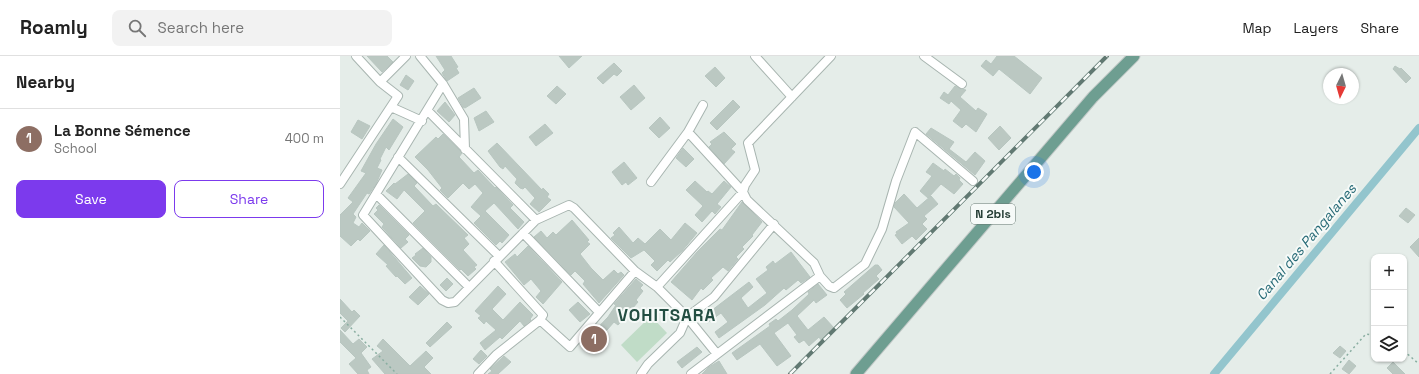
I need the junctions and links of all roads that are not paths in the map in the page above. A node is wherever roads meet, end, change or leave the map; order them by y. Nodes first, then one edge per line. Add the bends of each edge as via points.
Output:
1 (356, 56) edge
2 (406, 56) edge
3 (420, 56) edge
4 (755, 56) edge
5 (831, 56) edge
6 (924, 56) edge
7 (1134, 56) edge
8 (380, 82) junction
9 (443, 84) junction
10 (962, 84) dead end
11 (792, 97) junction
12 (703, 105) dead end
13 (391, 107) junction
14 (428, 112) junction
15 (422, 121) junction
16 (688, 132) junction
17 (465, 149) junction
18 (398, 157) junction
19 (973, 181) dead end
20 (651, 182) dead end
21 (340, 184) edge
22 (742, 192) junction
23 (376, 194) junction
24 (536, 220) junction
25 (774, 224) junction
26 (523, 232) junction
27 (497, 259) junction
28 (635, 271) junction
29 (820, 276) junction
30 (469, 287) junction
31 (657, 287) junction
32 (599, 312) junction
33 (687, 317) junction
34 (540, 320) junction
35 (717, 354) junction
36 (478, 374) edge
37 (640, 374) edge
38 (691, 374) edge
39 (856, 374) edge

1 - 8 street
2 - 8 street
3 - 9 street
4 - 11 street
5 - 11 street
6 - 10 street
7 - 39 main road, N 2bis via 1093,97
8 - 13 street via 398,96
9 - 14 street
9 - 17 street via 464,119
11 - 22 street via 748,143 755,170
12 - 16 street
13 - 15 street
13 - 21 street
14 - 15 street
14 - 17 street
15 - 18 street
16 - 20 street
16 - 22 street
17 - 24 street
18 - 23 street
18 - 27 street
19 - 29 street via 914,132 882,229 866,264 834,288
22 - 25 street via 747,200
22 - 31 street
23 - 30 street
23 - 30 street via 364,215 442,300 448,303 455,302
24 - 26 street
24 - 28 street via 569,205
25 - 29 street via 814,263
25 - 33 street via 714,297
26 - 27 street
26 - 32 street
27 - 30 street
27 - 34 street via 543,315
28 - 31 street
28 - 32 street
29 - 35 street
31 - 33 street
32 - 34 street via 570,347
33 - 35 street
33 - 37 street via 680,333
34 - 36 street via 496,355
35 - 38 street

